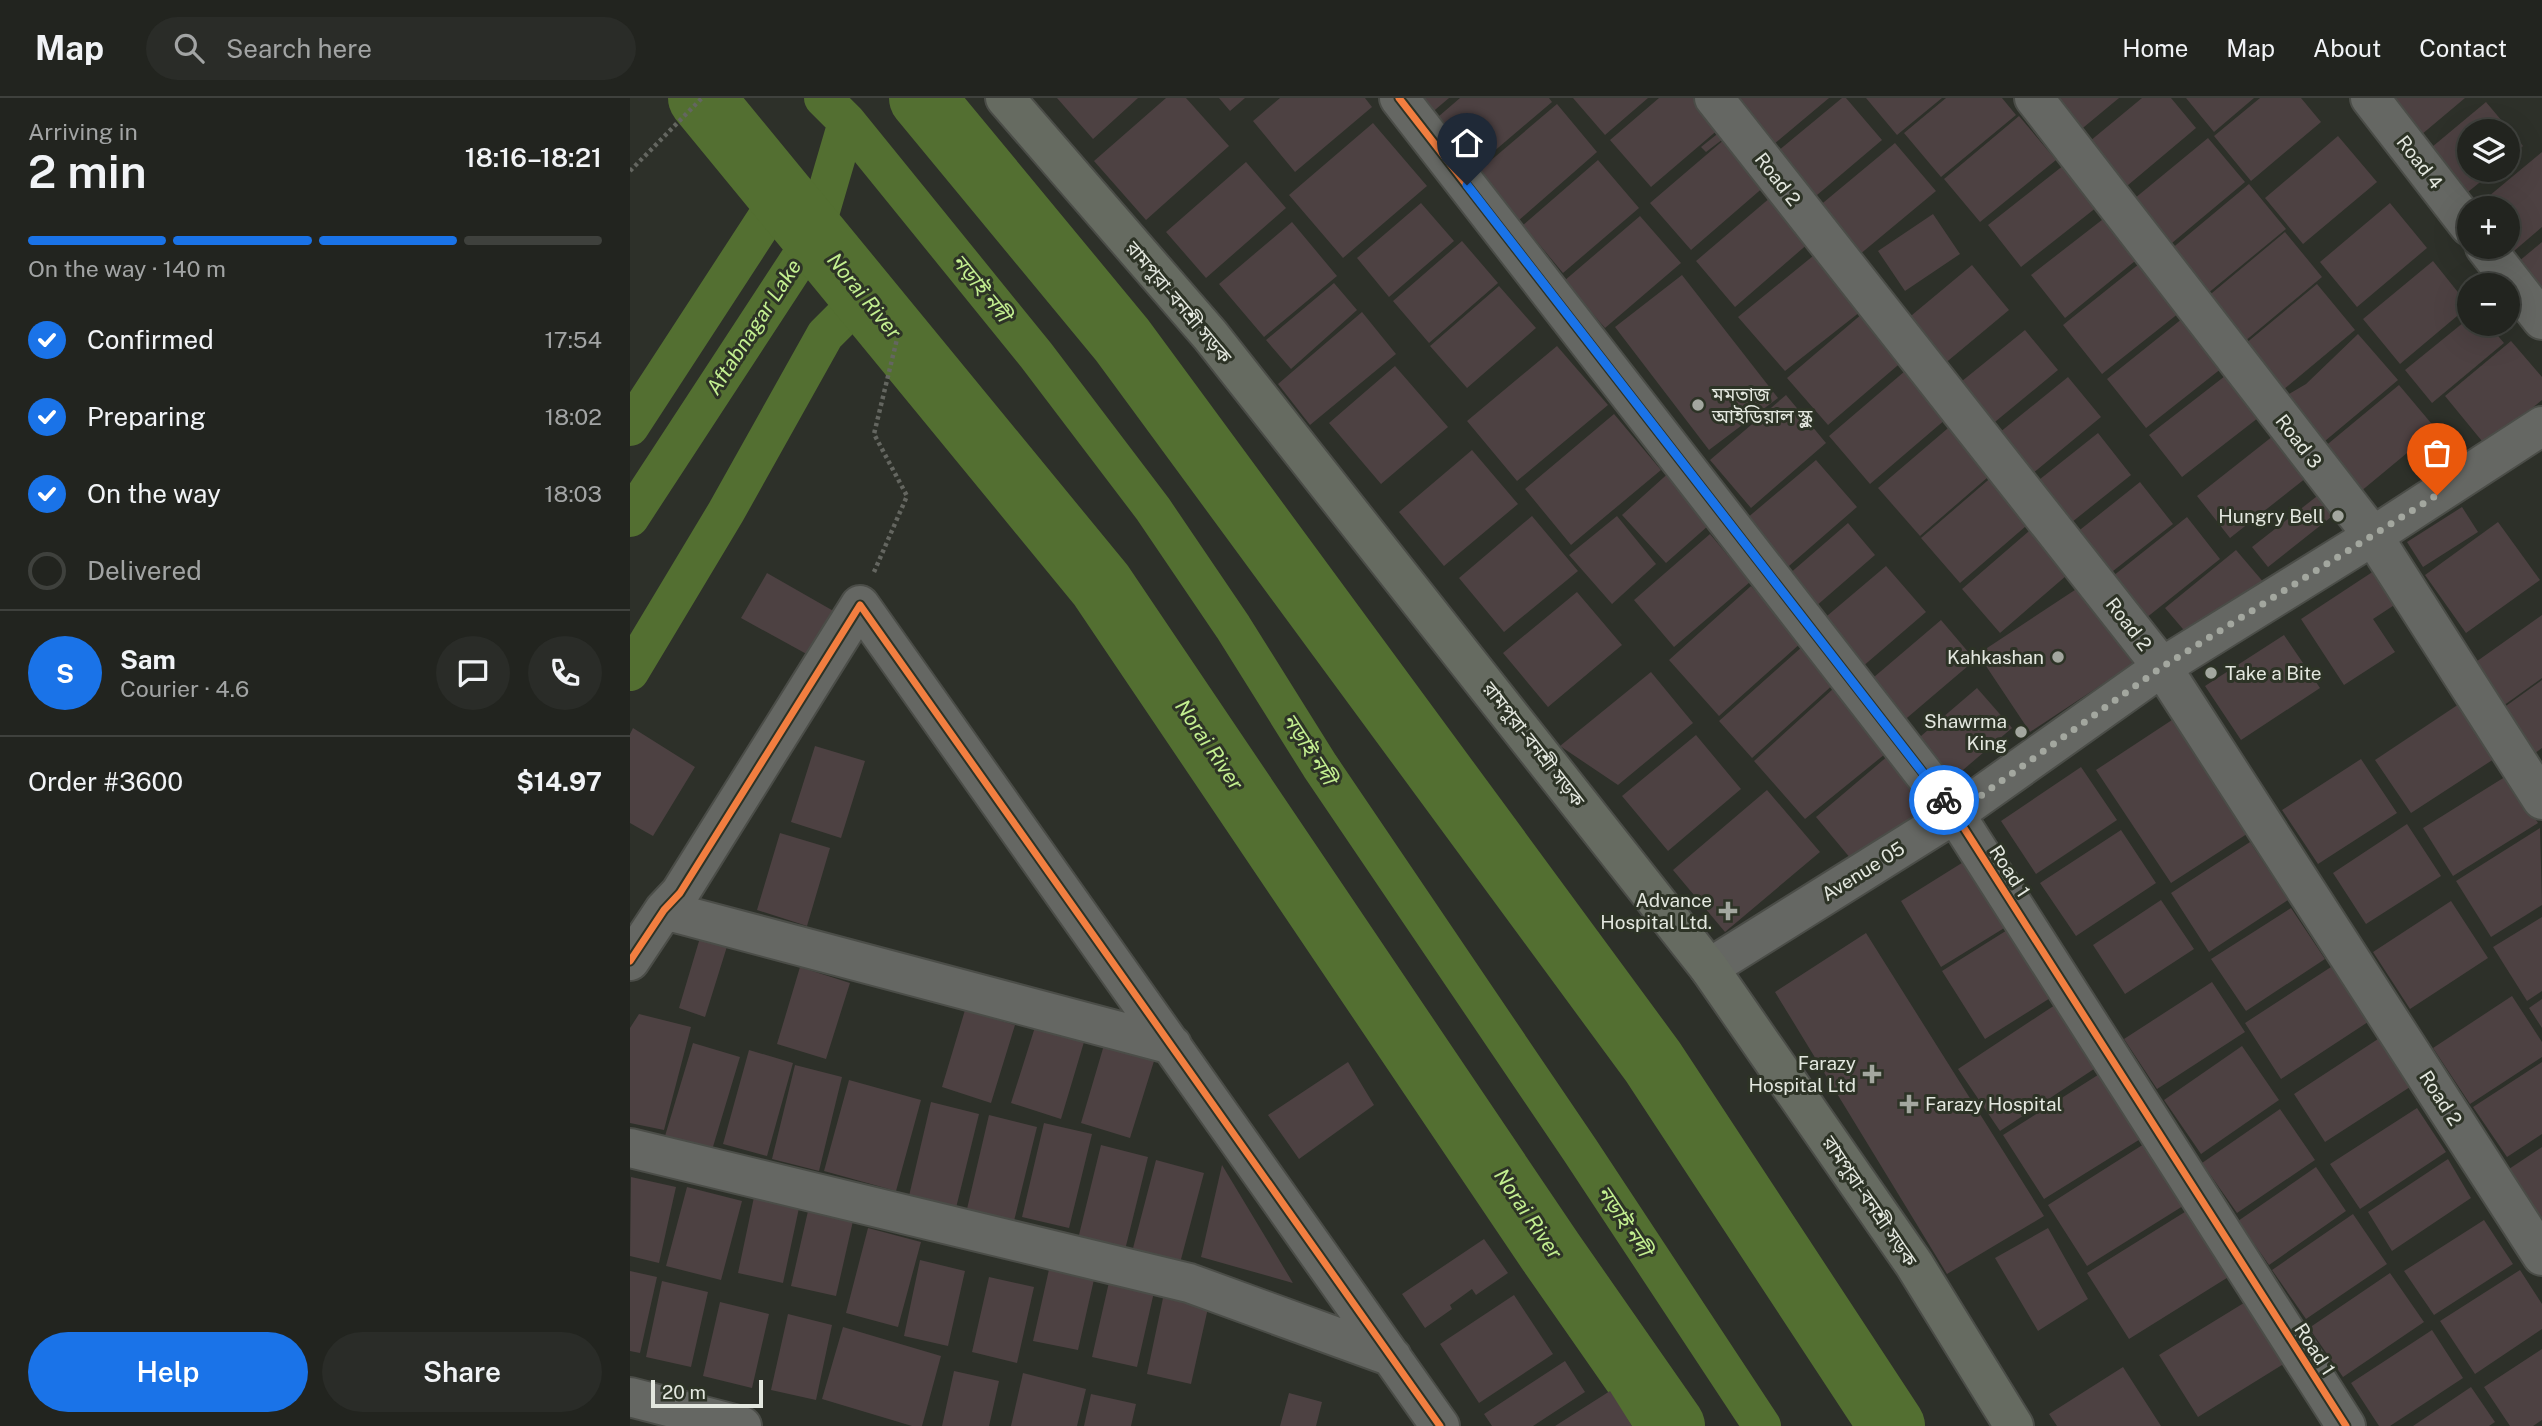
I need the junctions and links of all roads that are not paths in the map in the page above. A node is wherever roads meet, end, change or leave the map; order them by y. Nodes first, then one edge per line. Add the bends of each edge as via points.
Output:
1 (1006, 98) edge
2 (1399, 98) edge
3 (1714, 98) edge
4 (2034, 98) edge
5 (2370, 98) edge
6 (2457, 210) edge
7 (2495, 259) edge
8 (2542, 320) edge
9 (2542, 426) edge
10 (2374, 536) junction
11 (2162, 667) junction
12 (2542, 800) edge
13 (1955, 814) junction
14 (664, 909) junction
15 (630, 961) edge
16 (1709, 968) junction
17 (1172, 1045) junction
18 (630, 1148) edge
19 (2542, 1255) edge
20 (1392, 1357) junction
21 (630, 1397) edge
22 (742, 1426) edge
23 (1440, 1426) edge
24 (2014, 1426) edge
25 (2346, 1426) edge

1 - 16 main road, রামপুরা-বনশ্রী সড়ক via 1210,335
2 - 13 street, Road 1
3 - 11 street, Road 2
4 - 10 street, Road 3
5 - 6 street, Road 4
7 - 8 street
9 - 10 street, Avenue 05
10 - 11 street, Avenue 05
10 - 12 street, Road 3
11 - 13 street, Avenue 05
11 - 19 street, Road 2
13 - 16 street, Avenue 05
13 - 25 street, Road 1
14 - 15 street
14 - 17 street
14 - 17 street via 680,894 860,605
16 - 24 main road, রামপুরা-বনশ্রী সড়ক via 1914,1265
17 - 20 street
18 - 20 street via 1189,1283
20 - 23 street
21 - 22 street

